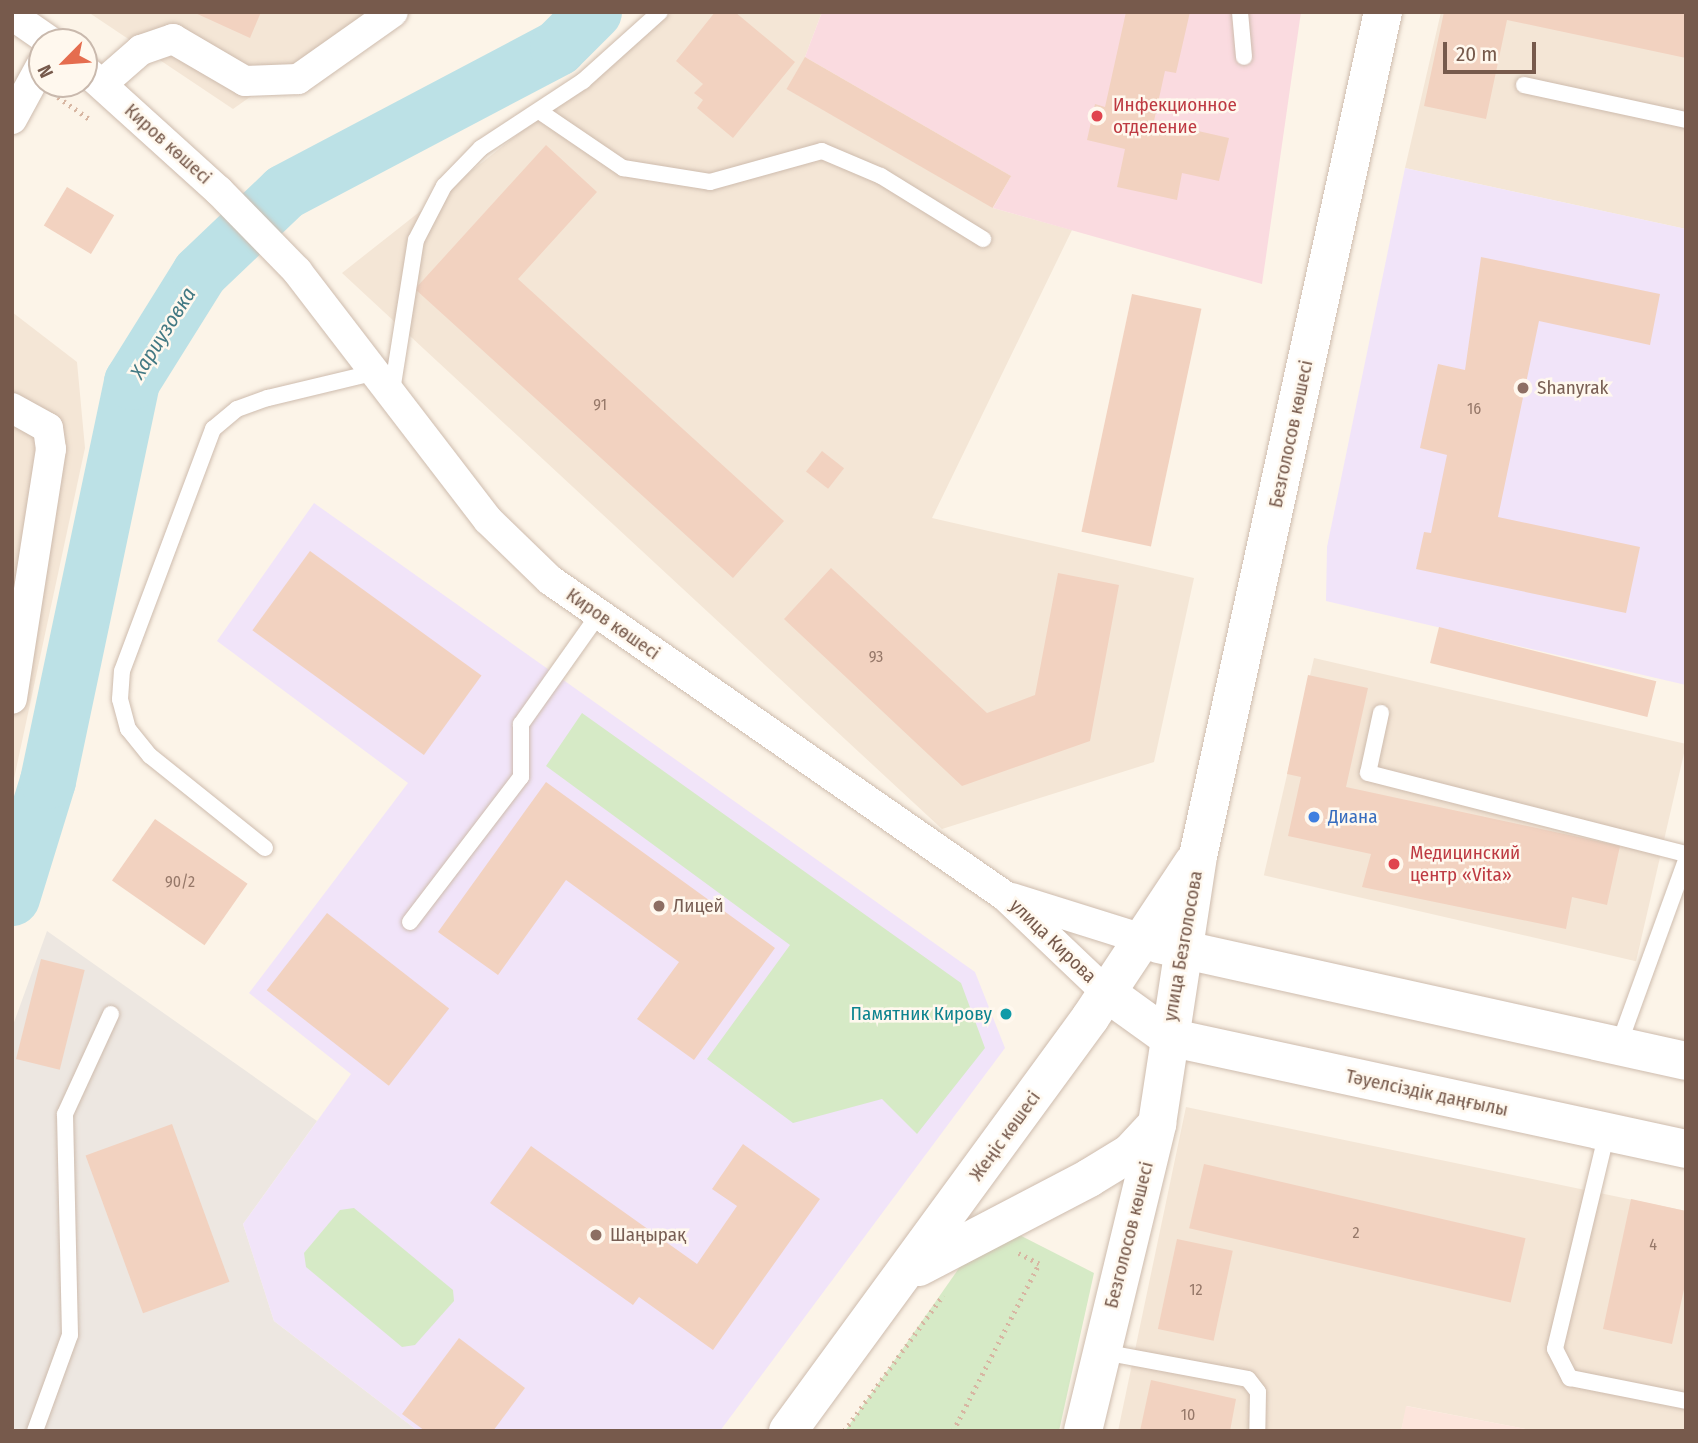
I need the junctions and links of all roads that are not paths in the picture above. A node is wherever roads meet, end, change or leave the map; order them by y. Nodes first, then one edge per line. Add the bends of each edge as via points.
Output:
1 (393, 12) edge
2 (660, 12) edge
3 (1240, 12) edge
4 (1383, 12) edge
5 (12, 15) edge
6 (31, 28) edge
7 (1244, 57) dead end
8 (98, 74) edge
9 (98, 82) edge
10 (1524, 85) dead end
11 (28, 90) edge
12 (539, 111) junction
13 (12, 119) edge
14 (1686, 120) edge
15 (983, 239) dead end
16 (384, 381) junction
17 (12, 408) edge
18 (599, 614) junction
19 (12, 699) edge
20 (1381, 713) dead end
21 (265, 848) dead end
22 (1686, 854) edge
23 (1198, 856) junction
24 (1686, 860) edge
25 (1005, 896) junction
26 (410, 922) dead end
27 (1140, 939) junction
28 (1183, 953) junction
29 (1107, 993) junction
30 (111, 1014) dead end
31 (1168, 1037) junction
32 (1618, 1046) junction
33 (1686, 1061) edge
34 (1157, 1124) junction
35 (1607, 1132) junction
36 (1686, 1149) edge
37 (902, 1277) junction
38 (1100, 1351) junction
39 (1686, 1401) edge
40 (35, 1431) edge
41 (788, 1431) edge
42 (1083, 1431) edge
43 (1257, 1431) edge

1 - 8 street via 298,79 244,81 173,40 141,50
2 - 12 lane via 583,80
3 - 7 lane
4 - 23 street, Безголосов көшесі
5 - 6 street
9 - 16 street, Киров көшесі via 219,191 297,271
10 - 14 lane
11 - 13 street
12 - 15 lane via 623,168 710,182 822,151 881,176
12 - 16 lane via 481,148 444,186 416,240
16 - 18 street, Киров көшесі via 488,520 550,580
16 - 21 lane via 268,398 237,409 213,429 122,671 120,699 128,729 149,756
17 - 19 street via 48,428 51,449
18 - 25 street, Киров көшесі
18 - 26 lane via 521,724 522,778
20 - 22 lane via 1367,773
23 - 27 street, Жеңіс көшесі
23 - 28 street, улица Безголосова
24 - 32 lane
25 - 27 street, улица Кирова
25 - 29 street, улица Кирова
27 - 28 street
27 - 29 street, Жеңіс көшесі
28 - 31 street, улица Безголосова
28 - 32 street
29 - 31 street
29 - 37 street, Жеңіс көшесі
30 - 40 lane via 65,1114 70,1335
31 - 34 street, Безголосов көшесі
31 - 35 street, Тәуелсіздік даңғылы
32 - 33 street
34 - 37 street, Жеңіс көшесі via 1130,1153 974,1233
34 - 38 street, Безголосов көшесі
35 - 36 street, Тәуелсіздік даңғылы
35 - 39 lane via 1555,1349 1570,1378
37 - 41 street, Жеңіс көшесі
38 - 42 street, Безголосов көшесі
38 - 43 lane via 1248,1379 1262,1412

